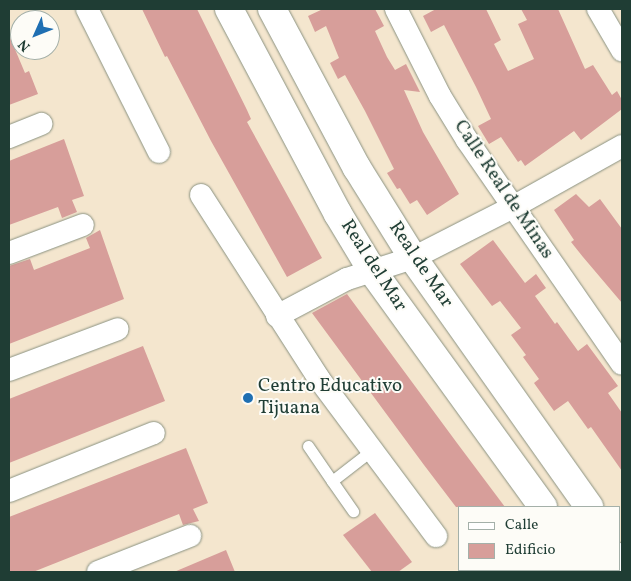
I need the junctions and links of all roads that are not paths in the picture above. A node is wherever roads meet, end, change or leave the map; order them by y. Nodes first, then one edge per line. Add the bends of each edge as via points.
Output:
1 (87, 9) edge
2 (229, 9) edge
3 (272, 9) edge
4 (396, 9) edge
5 (598, 9) edge
6 (622, 50) edge
7 (41, 124) dead end
8 (9, 137) edge
9 (622, 146) edge
10 (159, 152) dead end
11 (201, 195) dead end
12 (513, 207) junction
13 (83, 225) dead end
14 (9, 253) edge
15 (412, 258) junction
16 (373, 272) junction
17 (277, 316) junction
18 (118, 329) dead end
19 (622, 364) edge
20 (9, 370) edge
21 (154, 432) dead end
22 (308, 446) dead end
23 (372, 450) junction
24 (332, 482) junction
25 (9, 491) edge
26 (542, 506) edge
27 (588, 506) edge
28 (353, 511) dead end
29 (190, 536) dead end
30 (436, 536) dead end
31 (98, 572) edge

1 - 10 street
2 - 16 street, Real del Mar via 306,155
3 - 15 street, Real de Mar via 357,168
4 - 12 street, Calle Real de Minas via 440,96
5 - 6 street
7 - 8 street
9 - 12 street
11 - 17 street
12 - 15 street
12 - 19 street, Calle Real de Minas
13 - 14 street
15 - 16 street
15 - 27 street, Real de Mar
16 - 17 street via 347,279
16 - 26 street, Real del Mar
17 - 23 street
18 - 20 street
21 - 25 street
22 - 24 lane
23 - 24 lane
23 - 30 street
24 - 28 lane
29 - 31 street

